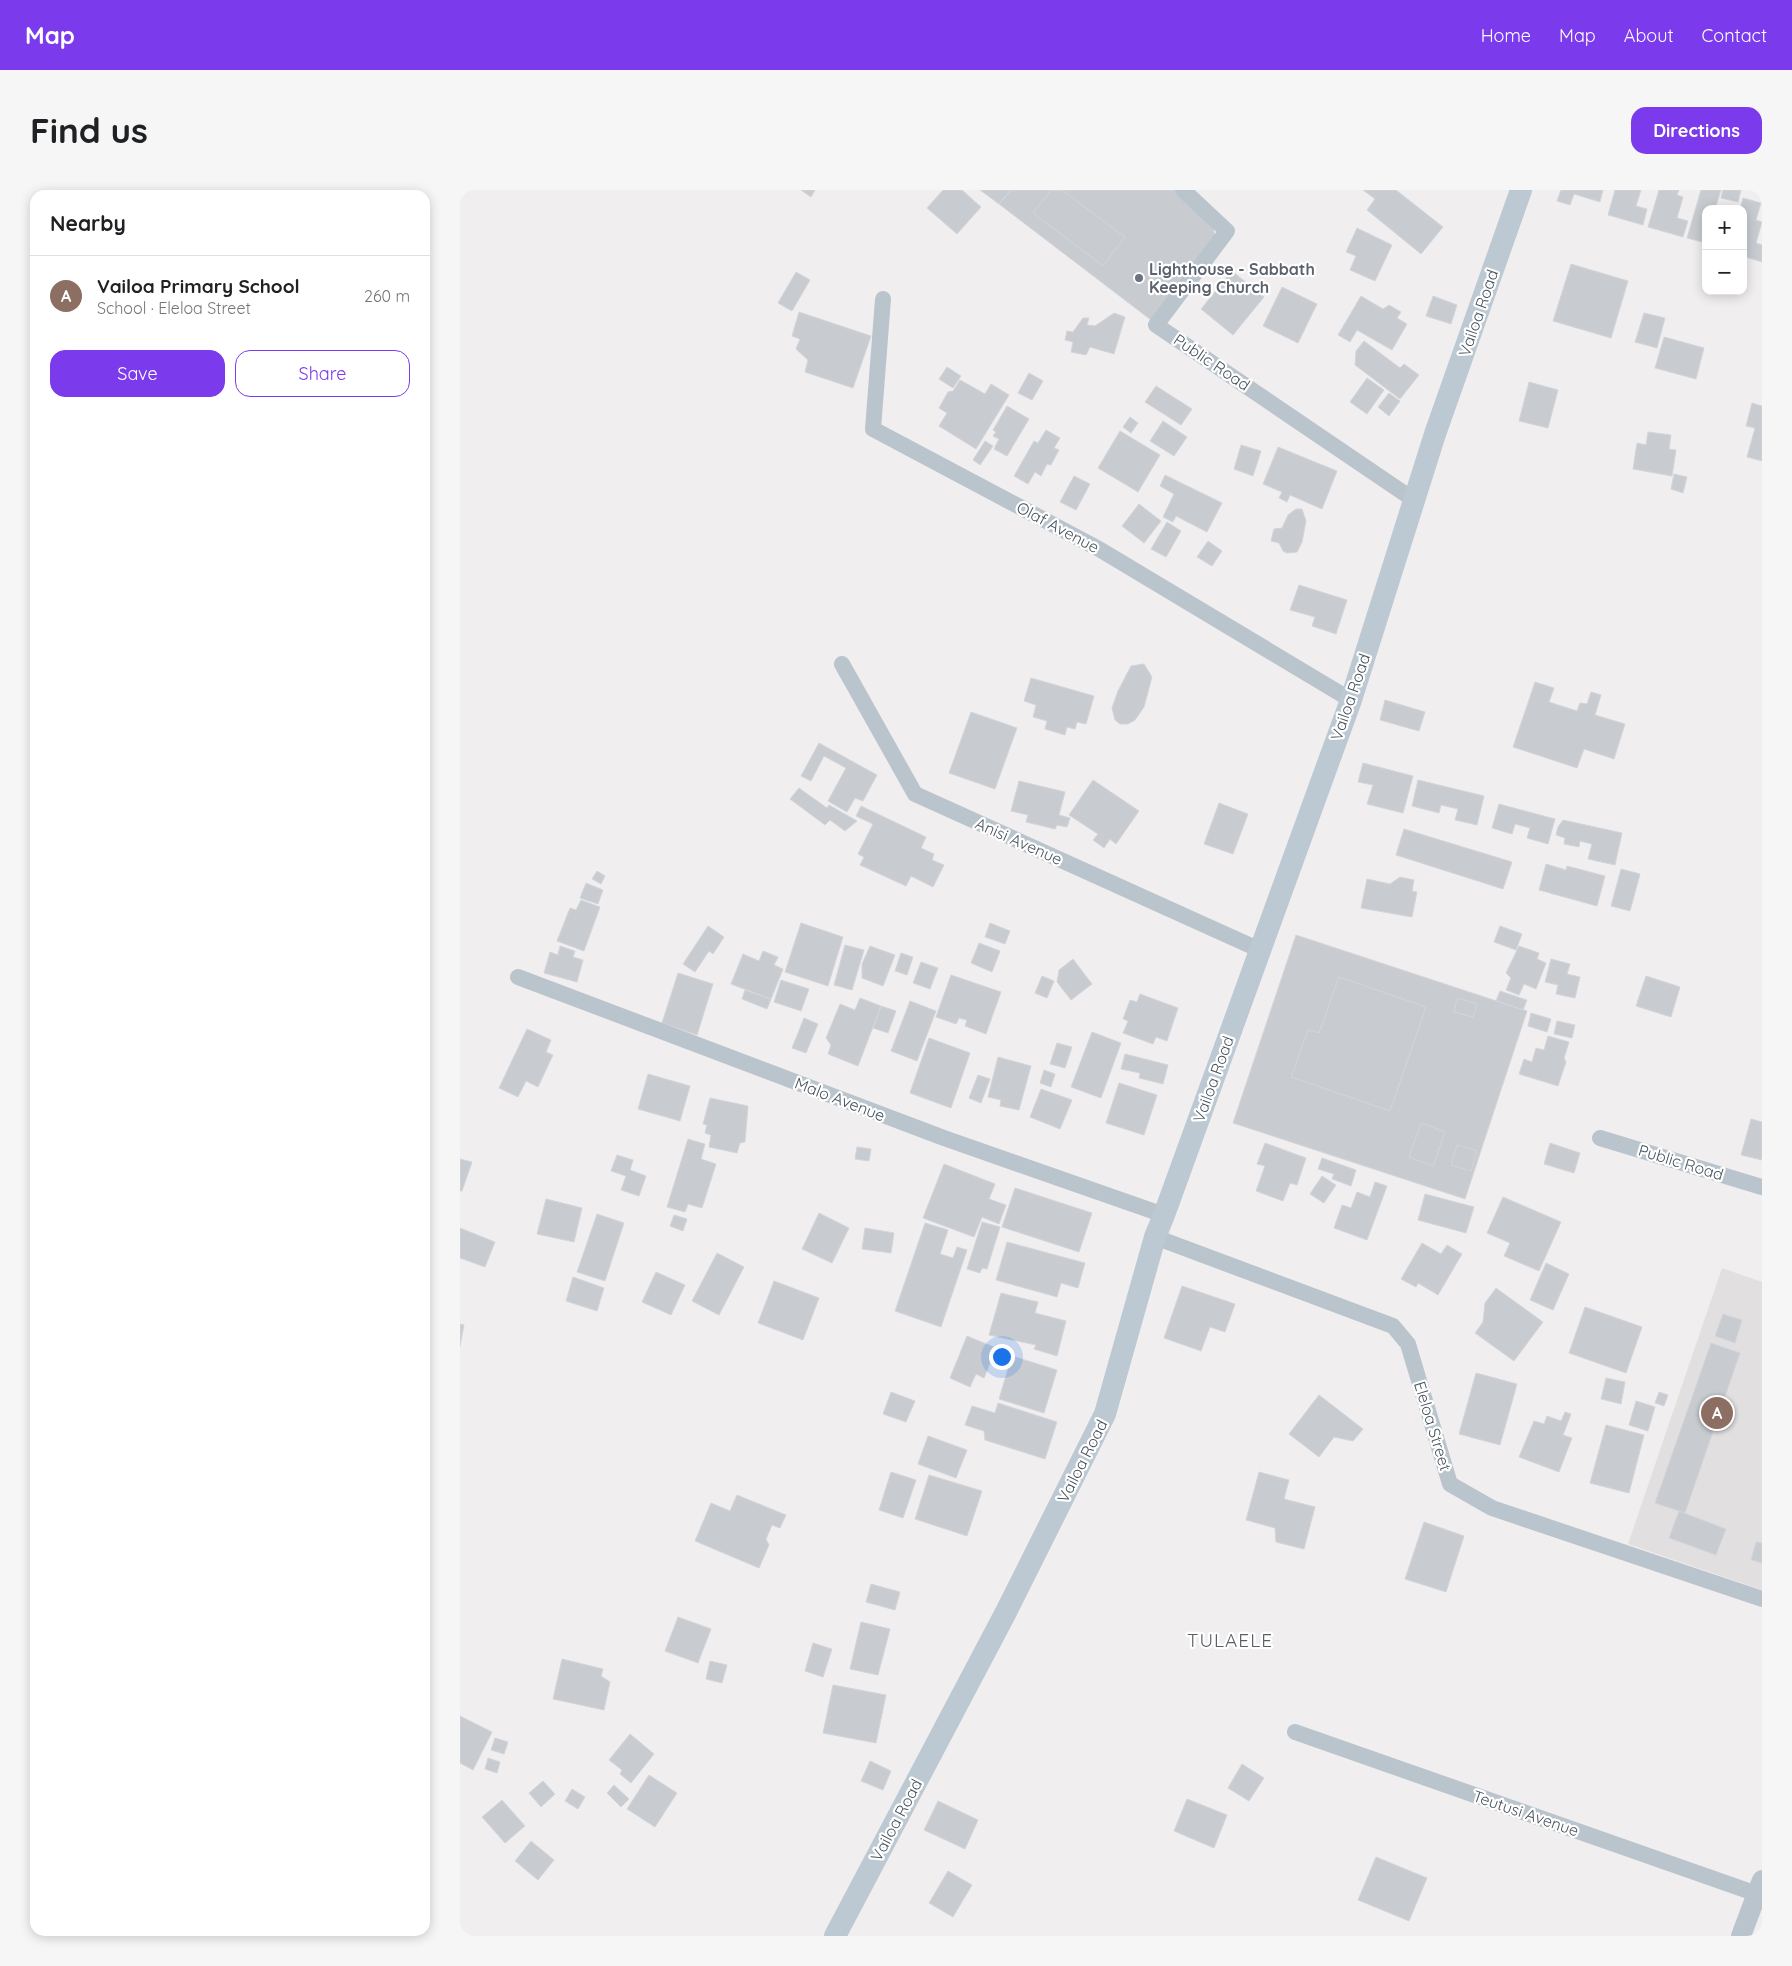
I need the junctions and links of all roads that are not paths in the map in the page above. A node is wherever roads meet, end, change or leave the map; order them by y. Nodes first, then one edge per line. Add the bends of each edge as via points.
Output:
1 (1183, 190) edge
2 (1520, 191) edge
3 (882, 299) dead end
4 (1414, 500) junction
5 (842, 664) dead end
6 (1350, 700) junction
7 (1260, 950) junction
8 (518, 977) dead end
9 (1600, 1138) dead end
10 (1762, 1186) edge
11 (1164, 1215) junction
12 (1155, 1237) junction
13 (1762, 1599) edge
14 (1295, 1732) dead end
15 (1760, 1887) edge
16 (835, 1936) edge
17 (1742, 1936) edge

1 - 4 street, Public Road via 1227,231 1156,325
2 - 4 main road, Vailoa Road
3 - 6 street, Olaf Avenue via 873,429 1100,549
4 - 6 main road, Vailoa Road
5 - 7 street, Anisi Avenue via 916,794
6 - 7 main road, Vailoa Road
7 - 11 main road, Vailoa Road
8 - 11 street, Malo Avenue via 944,1138
9 - 10 street, Public Road
11 - 12 main road, Vailoa Road
12 - 13 street, Eleloa Street via 1393,1326 1408,1344 1450,1484 1492,1508
12 - 16 main road, Vailoa Road via 1105,1414 1006,1612
14 - 15 street, Teutusi Avenue
15 - 17 street

